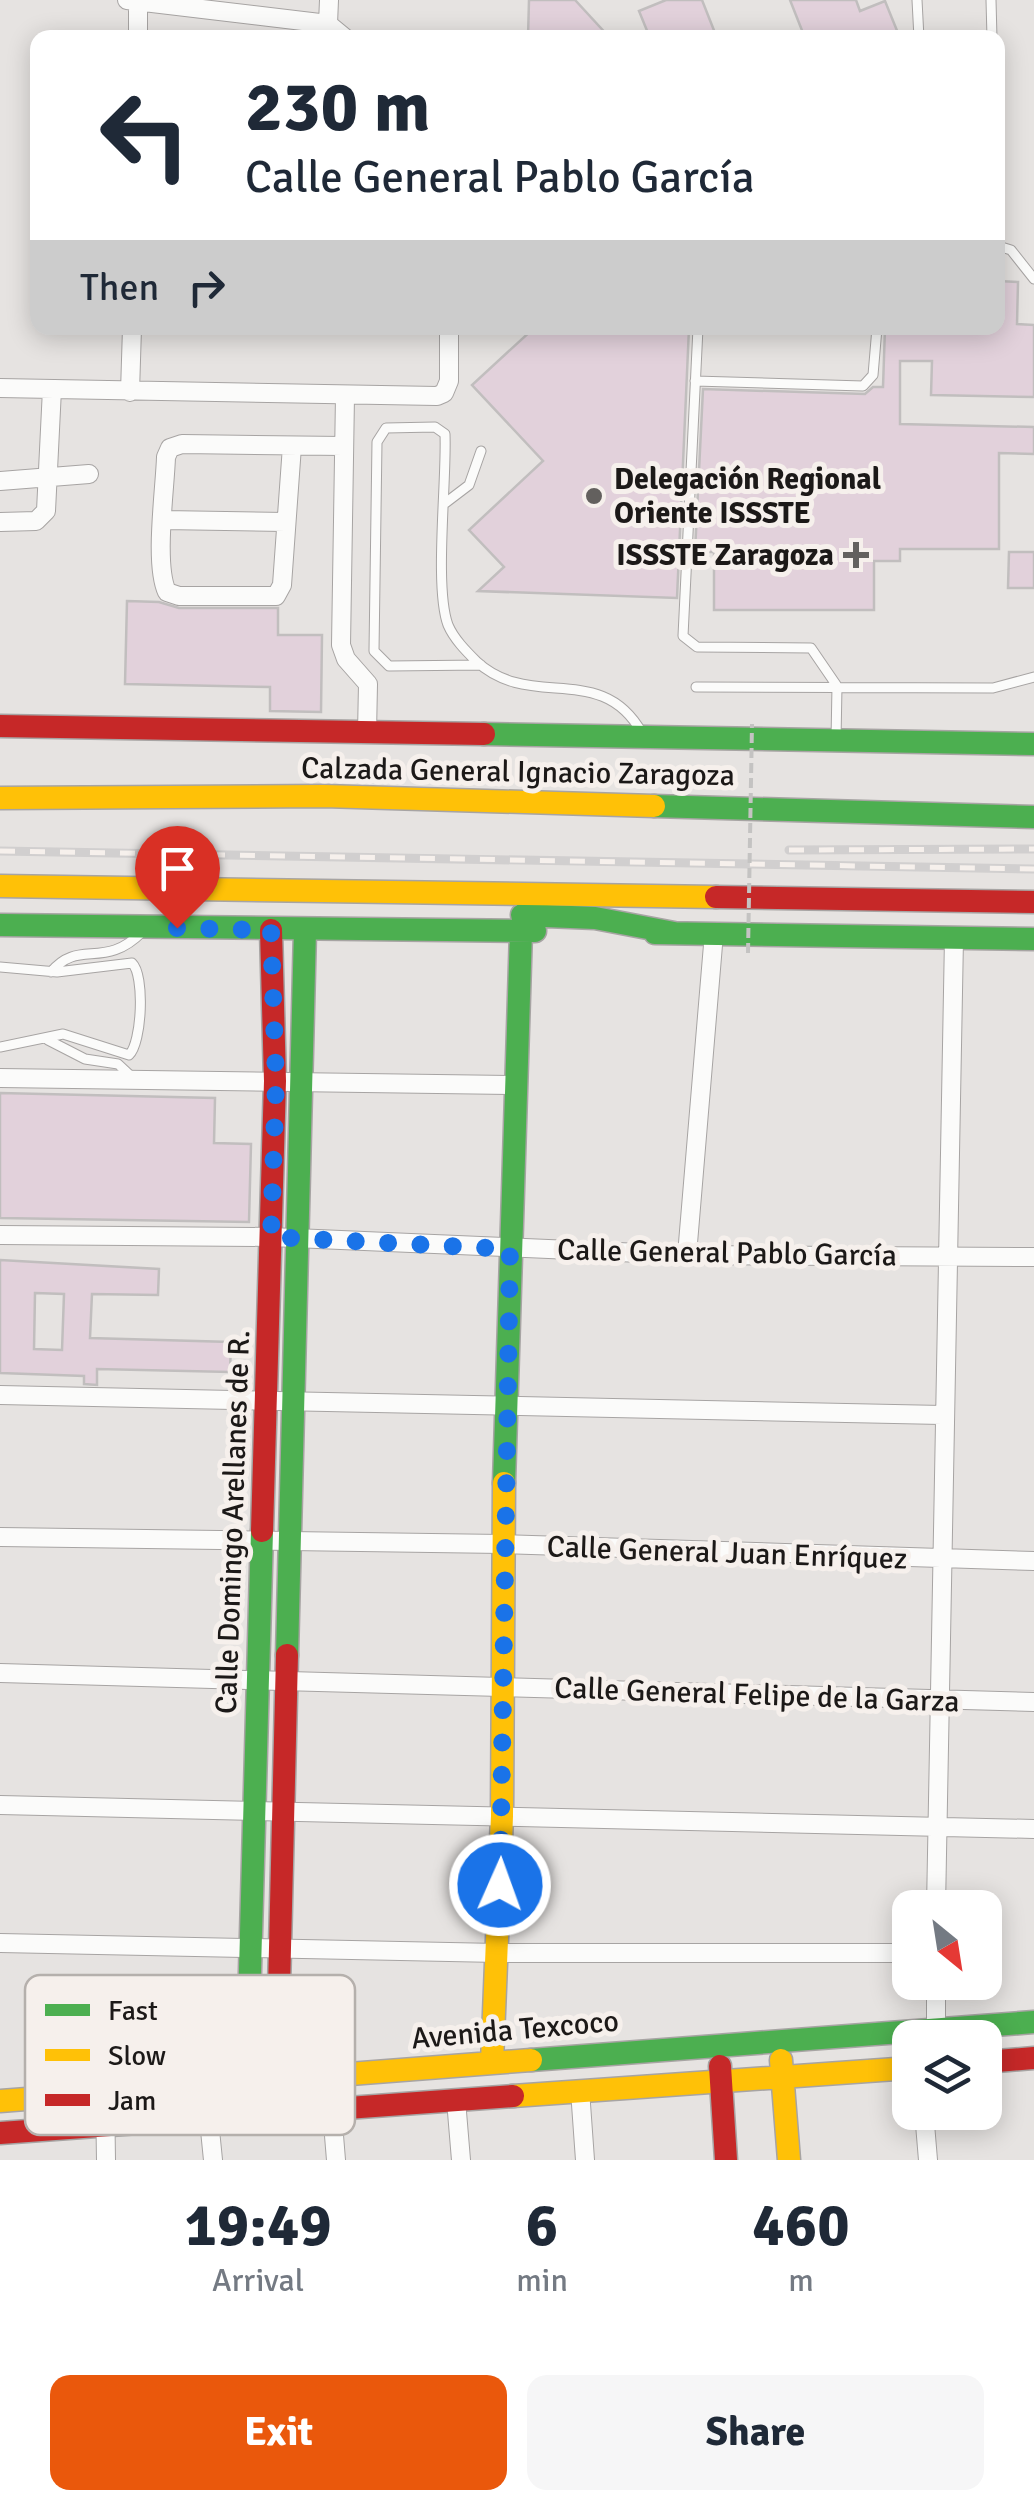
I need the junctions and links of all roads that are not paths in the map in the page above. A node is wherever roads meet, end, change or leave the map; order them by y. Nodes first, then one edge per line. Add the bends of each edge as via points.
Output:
1 (127, 0) edge
2 (329, 0) edge
3 (918, 0) edge
4 (991, 0) edge
5 (138, 1) edge
6 (328, 24) junction
7 (138, 30) edge
8 (335, 30) edge
9 (918, 30) edge
10 (992, 30) edge
11 (1005, 248) edge
12 (1034, 279) edge
13 (132, 335) edge
14 (449, 335) edge
15 (698, 335) edge
16 (876, 335) edge
17 (695, 382) junction
18 (0, 388) edge
19 (52, 389) junction
20 (130, 392) junction
21 (345, 396) junction
22 (292, 446) junction
23 (344, 446) junction
24 (481, 451) dead end
25 (89, 474) dead end
26 (47, 475) junction
27 (0, 481) edge
28 (444, 504) junction
29 (164, 520) junction
30 (0, 522) edge
31 (286, 522) junction
32 (481, 665) junction
33 (1034, 677) edge
34 (836, 686) junction
35 (696, 687) dead end
36 (0, 726) edge
37 (366, 733) junction
38 (645, 740) junction
39 (836, 742) junction
40 (1031, 743) edge
41 (0, 798) edge
42 (1034, 814) edge
43 (0, 886) edge
44 (370, 891) junction
45 (1034, 902) edge
46 (0, 926) edge
47 (146, 928) junction
48 (271, 930) junction
49 (305, 930) junction
50 (520, 931) junction
51 (674, 933) junction
52 (714, 933) junction
53 (954, 938) junction
54 (1034, 939) edge
55 (0, 966) edge
56 (51, 972) junction
57 (300, 976) junction
58 (274, 977) junction
59 (48, 1040) junction
60 (0, 1047) edge
61 (0, 1078) edge
62 (136, 1080) junction
63 (287, 1081) junction
64 (517, 1085) junction
65 (0, 1235) edge
66 (283, 1238) junction
67 (510, 1249) junction
68 (687, 1255) junction
69 (949, 1256) junction
70 (1034, 1257) edge
71 (0, 1395) edge
72 (266, 1399) junction
73 (293, 1401) junction
74 (508, 1404) junction
75 (942, 1415) junction
76 (0, 1537) edge
77 (286, 1542) junction
78 (260, 1543) junction
79 (502, 1544) junction
80 (940, 1561) junction
81 (1034, 1561) edge
82 (0, 1673) edge
83 (259, 1678) junction
84 (284, 1680) junction
85 (504, 1688) junction
86 (939, 1701) junction
87 (1034, 1702) edge
88 (0, 1805) edge
89 (256, 1811) junction
90 (283, 1813) junction
91 (502, 1816) junction
92 (937, 1826) junction
93 (1034, 1829) edge
94 (936, 1890) edge
95 (0, 1943) edge
96 (252, 1948) junction
97 (280, 1949) junction
98 (498, 1953) junction
99 (892, 1953) edge
100 (251, 1975) edge
101 (279, 1975) edge
102 (1034, 2022) edge
103 (1002, 2025) edge
104 (892, 2035) edge
105 (836, 2039) junction
106 (780, 2043) junction
107 (719, 2046) junction
108 (631, 2051) junction
109 (1034, 2058) edge
110 (1002, 2061) edge
111 (492, 2062) junction
112 (892, 2070) edge
113 (355, 2073) edge
114 (838, 2074) junction
115 (783, 2077) junction
116 (720, 2082) junction
117 (634, 2086) junction
118 (580, 2090) junction
119 (25, 2099) edge
120 (456, 2100) junction
121 (0, 2101) edge
122 (355, 2109) edge
123 (926, 2130) edge
124 (25, 2132) edge
125 (0, 2134) edge
126 (211, 2135) edge
127 (334, 2135) edge
128 (213, 2160) edge
129 (336, 2160) edge
130 (461, 2160) edge
131 (586, 2160) edge
132 (726, 2160) edge
133 (790, 2160) edge
134 (928, 2160) edge

1 - 5 street
2 - 6 street
3 - 9 lane
4 - 10 lane
5 - 6 street
5 - 7 street
6 - 8 street
11 - 12 lane
13 - 20 street
14 - 21 street via 444,393
15 - 17 lane
16 - 17 lane via 873,375 863,386
17 - 34 lane via 685,641 697,647 811,648
18 - 19 street
19 - 20 street
19 - 26 street
20 - 21 street
21 - 23 street
22 - 23 street
22 - 29 street via 170,448
22 - 31 street
23 - 37 street via 342,646 368,684
24 - 28 lane via 468,485
25 - 26 street
26 - 27 street
26 - 30 street via 44,516
28 - 32 lane via 445,614 462,648
28 - 32 lane via 443,430 380,432 372,643 389,666
29 - 31 street
29 - 31 street via 166,592 264,599 280,590
32 - 38 lane via 511,685 603,694 633,718
33 - 34 lane via 993,688
34 - 35 lane
34 - 39 lane
36 - 37 main road, Calzada General Ignacio Zaragoza
37 - 38 main road, Calzada General Ignacio Zaragoza
38 - 39 main road, Calzada General Ignacio Zaragoza
39 - 40 main road, Calzada General Ignacio Zaragoza
41 - 42 main road, Calzada General Ignacio Zaragoza via 343,796
43 - 44 main road
44 - 45 main road
44 - 51 main road
46 - 47 main road
47 - 48 main road
47 - 56 lane via 120,952 67,957
48 - 49 main road
48 - 58 main road, Calle Domingo Arellanes de R.
49 - 50 main road
49 - 57 main road, Calle Domingo Arellanes de R.
50 - 51 main road
50 - 64 main road
51 - 52 main road
52 - 53 main road
52 - 68 street
53 - 54 main road
53 - 69 street
55 - 56 lane
56 - 59 lane via 132,963 141,986 130,1055 63,1034
57 - 58 main road
57 - 63 main road, Calle Domingo Arellanes de R.
58 - 63 main road, Calle Domingo Arellanes de R.
59 - 60 lane
59 - 62 lane via 85,1058 118,1064
61 - 62 street
62 - 63 street
63 - 64 street
63 - 66 main road, Calle Domingo Arellanes de R.
64 - 67 main road
65 - 66 street, Calle General Pablo García
66 - 67 street, Calle General Pablo García
66 - 72 main road, Calle Domingo Arellanes de R.
66 - 73 main road, Calle Domingo Arellanes de R.
67 - 68 street, Calle General Pablo García
67 - 74 main road
68 - 69 street, Calle General Pablo García
69 - 70 street, Calle General Pablo García
69 - 75 street
71 - 72 street
72 - 73 street
72 - 78 main road, Calle Domingo Arellanes de R.
73 - 74 street
73 - 77 main road, Calle Domingo Arellanes de R.
74 - 75 street
74 - 79 main road
75 - 80 street
76 - 78 street, Calle General Juan Enríquez
77 - 78 street, Calle General Juan Enríquez
77 - 79 street, Calle General Juan Enríquez
77 - 84 main road, Calle Domingo Arellanes de R.
78 - 83 main road, Calle Domingo Arellanes de R.
79 - 80 street, Calle General Juan Enríquez
79 - 85 main road
80 - 81 street, Calle General Juan Enríquez
80 - 86 street
82 - 83 street, Calle General Felipe de la Garza
83 - 84 street, Calle General Felipe de la Garza
83 - 89 main road, Calle Domingo Arellanes de R.
84 - 85 street, Calle General Felipe de la Garza
84 - 90 main road, Calle Domingo Arellanes de R.
85 - 86 street, Calle General Felipe de la Garza
85 - 91 main road
86 - 87 street, Calle General Felipe de la Garza
86 - 92 street
88 - 89 street
89 - 90 street
89 - 96 main road, Calle Domingo Arellanes de R.
90 - 91 street
90 - 97 main road, Calle Domingo Arellanes de R.
91 - 92 street
91 - 98 main road
92 - 93 street
92 - 94 street
95 - 96 street
96 - 97 street
96 - 100 main road, Calle Domingo Arellanes de R.
97 - 98 street
97 - 101 main road, Calle Domingo Arellanes de R.
98 - 99 street
98 - 111 main road
102 - 103 main road, Avenida Texcoco
104 - 105 main road, Avenida Texcoco
105 - 106 main road, Avenida Texcoco
105 - 114 main road
106 - 107 main road, Avenida Texcoco
106 - 115 main road
107 - 108 main road, Avenida Texcoco
107 - 116 main road
108 - 111 main road, Avenida Texcoco
108 - 117 main road
109 - 110 main road
111 - 113 main road, Avenida Texcoco
112 - 114 main road
114 - 115 main road
115 - 116 main road
115 - 133 main road
116 - 117 main road
116 - 132 main road
117 - 118 main road
118 - 120 main road
118 - 131 street
119 - 121 main road, Avenida Texcoco
120 - 122 main road
120 - 130 street
123 - 134 street
124 - 125 main road
126 - 128 street
127 - 129 street

